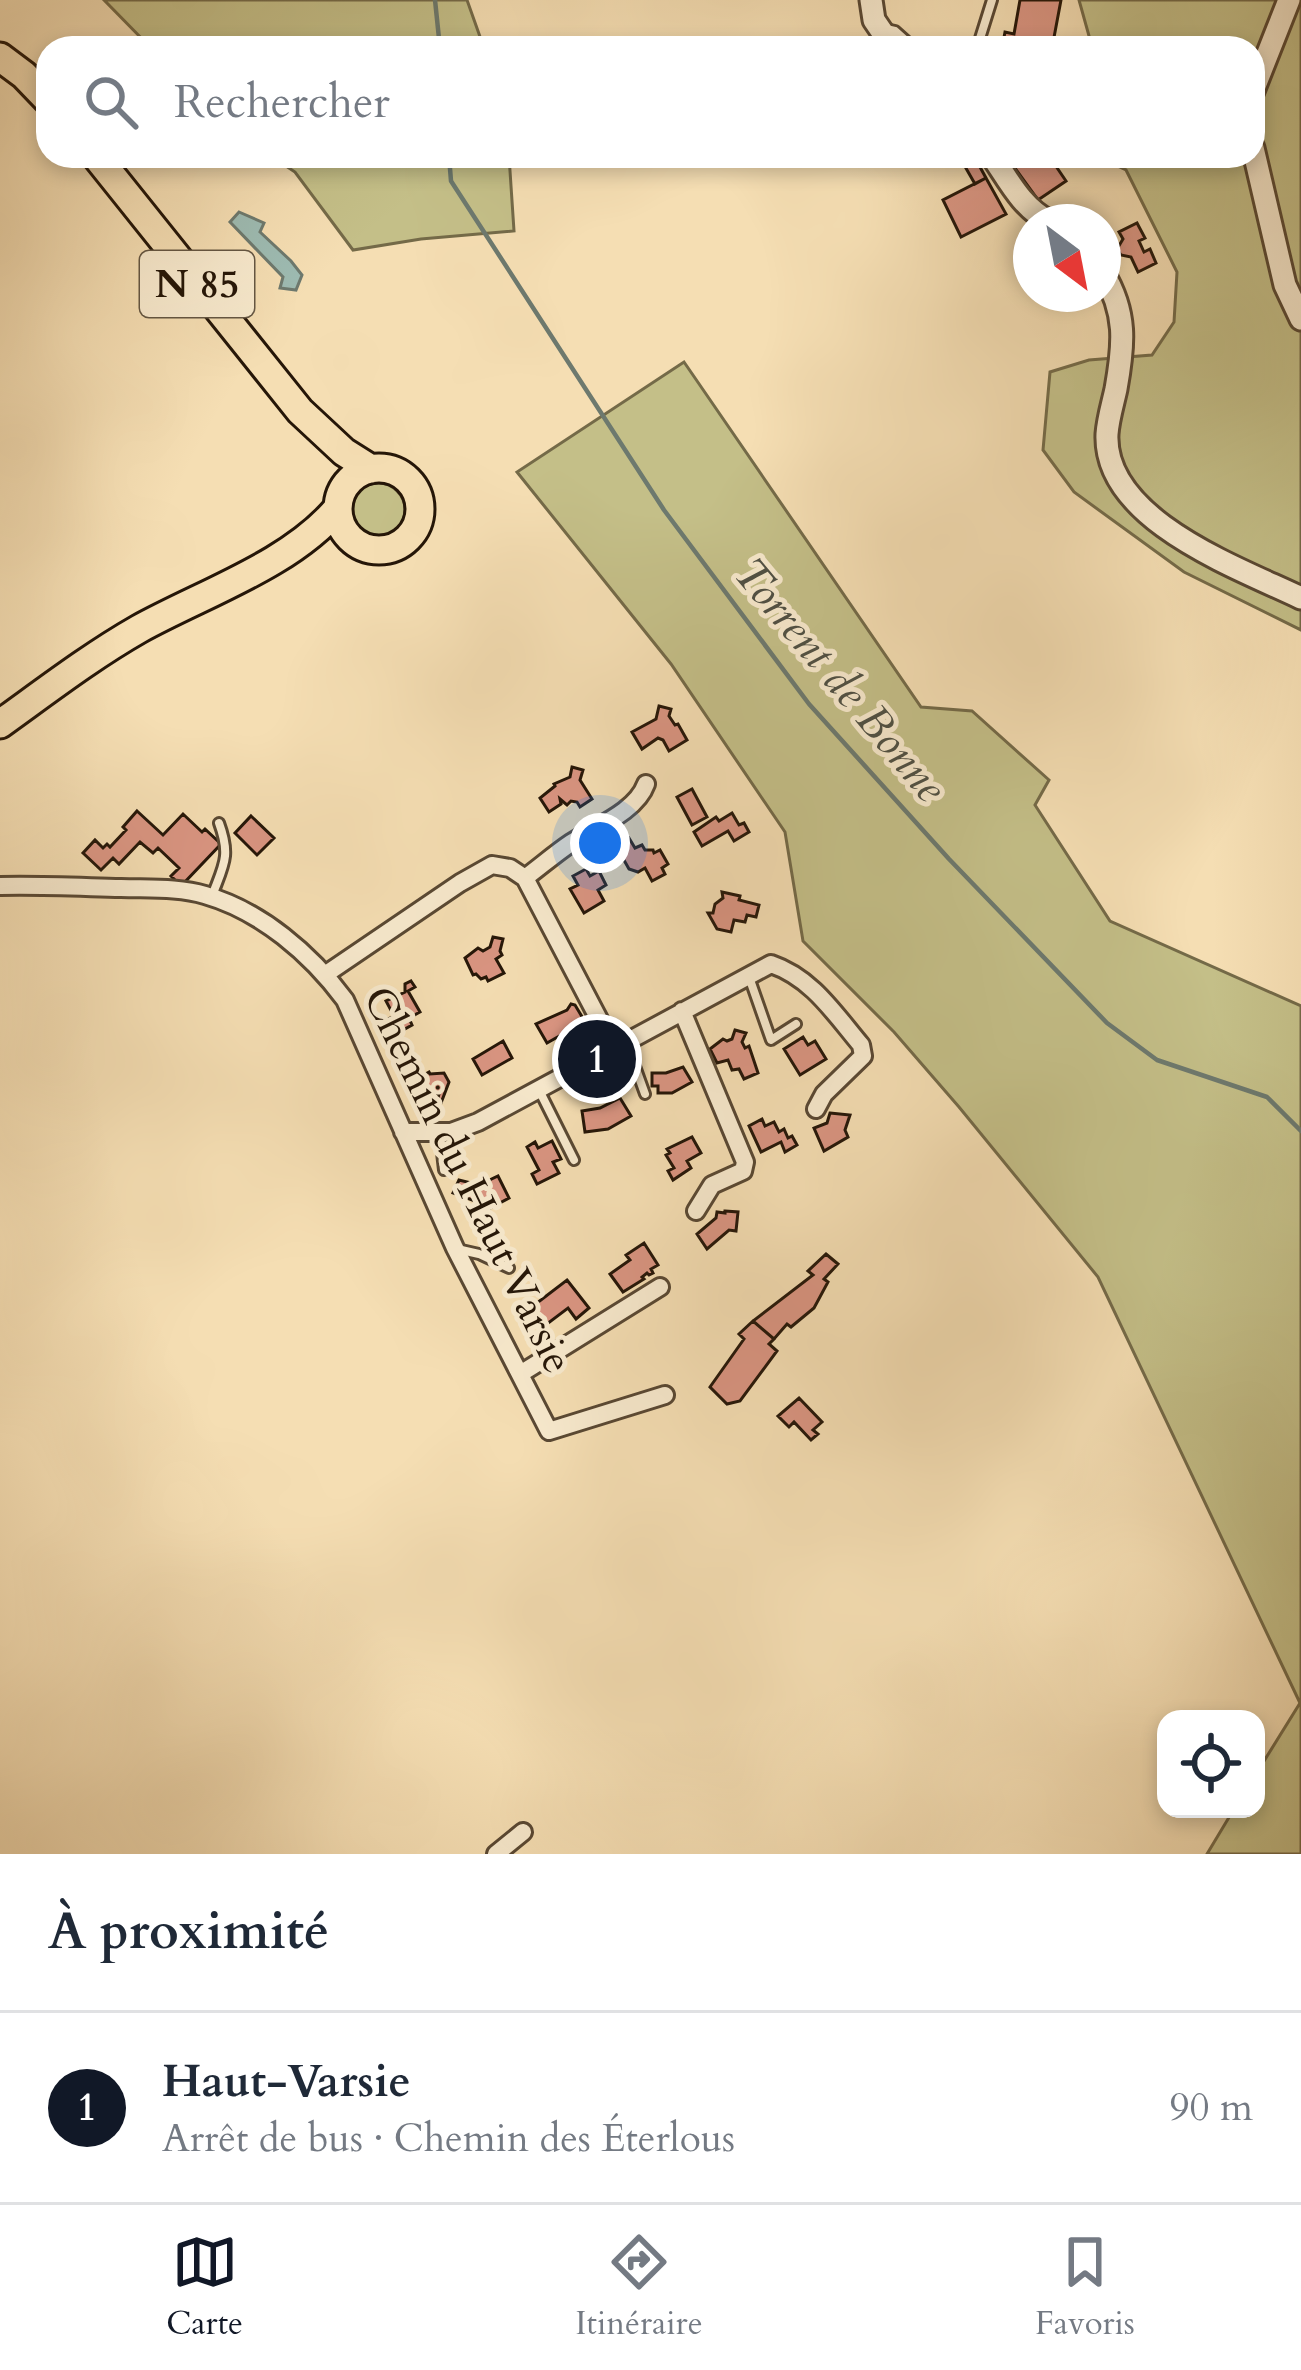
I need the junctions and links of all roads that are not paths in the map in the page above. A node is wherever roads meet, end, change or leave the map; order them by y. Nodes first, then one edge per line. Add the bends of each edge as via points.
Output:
1 (871, 0) edge
2 (992, 0) edge
3 (1288, 0) edge
4 (879, 28) junction
5 (885, 36) edge
6 (901, 36) edge
7 (981, 36) edge
8 (0, 57) edge
9 (1265, 60) edge
10 (36, 88) edge
11 (106, 168) edge
12 (1000, 168) edge
13 (1258, 168) edge
14 (1025, 204) edge
15 (1120, 312) edge
16 (1301, 319) edge
17 (300, 411) junction
18 (371, 469) junction
19 (340, 500) junction
20 (354, 542) junction
21 (270, 562) junction
22 (1301, 598) edge
23 (4, 723) edge
24 (646, 784) dead end
25 (219, 823) dead end
26 (525, 878) junction
27 (0, 886) edge
28 (212, 897) junction
29 (326, 974) junction
30 (748, 975) junction
31 (682, 1011) junction
32 (796, 1024) dead end
33 (621, 1046) junction
34 (539, 1091) junction
35 (644, 1094) dead end
36 (816, 1109) dead end
37 (403, 1132) junction
38 (440, 1134) junction
39 (574, 1160) dead end
40 (444, 1170) dead end
41 (696, 1211) dead end
42 (455, 1248) junction
43 (509, 1268) dead end
44 (660, 1287) dead end
45 (520, 1374) junction
46 (665, 1395) dead end
47 (523, 1832) dead end
48 (496, 1854) edge

1 - 4 street
2 - 7 lane
3 - 9 street
4 - 5 street
4 - 6 lane
8 - 10 main road
11 - 17 main road, N 85
12 - 14 street
13 - 16 street via 1285,285
15 - 22 street via 1106,436 1122,482 1179,538
17 - 18 main road, N 85
17 - 19 main road, N 85
18 - 19 main road via 349,482
18 - 20 main road via 411,484 418,520 392,548
19 - 20 main road via 340,520
19 - 21 main road via 314,532
20 - 21 main road
21 - 23 main road via 138,630
24 - 26 street via 629,806
25 - 28 lane via 227,846
26 - 29 street via 492,865
26 - 33 street
27 - 28 street, Chemin du Haut Varsie
28 - 29 street, Chemin du Haut Varsie via 276,932
29 - 37 street, Chemin du Haut Varsie
30 - 31 street
30 - 32 lane via 771,1040
30 - 36 street via 771,964 791,971 861,1045 862,1056
31 - 33 street
31 - 41 street via 745,1162 743,1171 712,1185
33 - 34 street
33 - 35 lane
34 - 38 street
34 - 39 lane
37 - 38 street
37 - 42 street, Chemin du Haut Varsie
38 - 40 lane
42 - 43 lane
42 - 45 street, Chemin du Haut Varsie
44 - 45 street
45 - 46 street, Chemin du Haut Varsie via 549,1431
47 - 48 street

